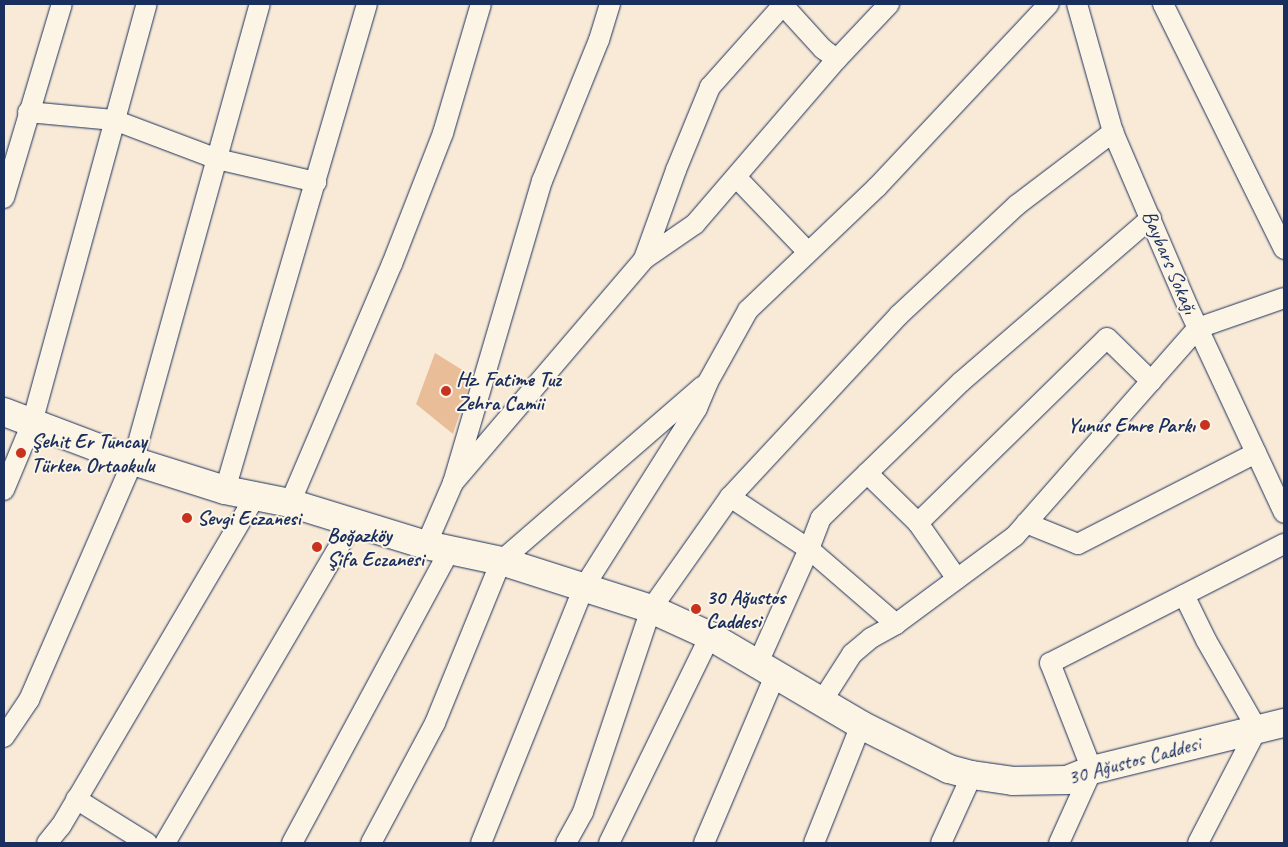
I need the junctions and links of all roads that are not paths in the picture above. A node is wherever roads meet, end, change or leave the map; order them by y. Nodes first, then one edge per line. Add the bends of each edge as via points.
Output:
1 (62, 4) edge
2 (147, 4) edge
3 (260, 4) edge
4 (367, 4) edge
5 (481, 4) edge
6 (610, 4) edge
7 (783, 4) edge
8 (889, 4) edge
9 (1049, 4) edge
10 (1077, 4) edge
11 (1163, 4) edge
12 (837, 59) junction
13 (28, 112) junction
14 (114, 120) junction
15 (1113, 132) junction
16 (217, 159) junction
17 (736, 177) junction
18 (316, 182) junction
19 (4, 198) edge
20 (1150, 218) junction
21 (1284, 249) edge
22 (808, 252) junction
23 (644, 260) junction
24 (1284, 298) edge
25 (1198, 328) junction
26 (1151, 381) junction
27 (708, 382) junction
28 (4, 412) edge
29 (32, 423) junction
30 (1256, 453) junction
31 (133, 461) junction
32 (867, 473) junction
33 (453, 483) junction
34 (4, 490) edge
35 (225, 490) junction
36 (256, 497) junction
37 (730, 497) junction
38 (290, 503) junction
39 (1284, 513) edge
40 (353, 523) junction
41 (918, 523) junction
42 (1026, 524) junction
43 (1284, 544) edge
44 (438, 547) junction
45 (810, 550) junction
46 (501, 561) junction
47 (958, 579) junction
48 (584, 588) junction
49 (1184, 595) junction
50 (651, 609) junction
51 (896, 624) junction
52 (710, 636) junction
53 (767, 668) junction
54 (822, 701) junction
55 (1284, 723) edge
56 (861, 725) junction
57 (1257, 729) junction
58 (4, 737) edge
59 (1092, 770) junction
60 (972, 775) junction
61 (76, 799) junction
62 (486, 842) edge
63 (47, 843) edge
64 (146, 843) edge
65 (165, 843) edge
66 (292, 843) edge
67 (371, 843) edge
68 (566, 843) edge
69 (609, 843) edge
70 (704, 843) edge
71 (814, 843) edge
72 (942, 843) edge
73 (1060, 843) edge
74 (1198, 843) edge

1 - 13 street
2 - 14 street
3 - 16 street
4 - 18 street
5 - 38 street via 443,133 392,264
6 - 33 street via 599,40 542,181
7 - 12 street via 823,49
7 - 23 street via 710,87
8 - 12 street
9 - 22 street via 877,187
10 - 15 street, Baybars Sokağı
11 - 21 street
12 - 17 street
13 - 14 street
13 - 19 street
14 - 16 street
14 - 29 street
15 - 20 street, Baybars Sokağı
15 - 37 street via 1017,205 898,315
16 - 18 street
16 - 31 street
17 - 22 street
17 - 23 street via 696,224
18 - 35 street
20 - 25 street, Baybars Sokağı
20 - 32 street via 961,382
22 - 27 street via 748,310
23 - 33 street
24 - 25 street
25 - 26 street
25 - 30 street, Baybars Sokağı
26 - 41 street via 1107,338
26 - 42 street
27 - 46 street
27 - 48 street via 697,408
28 - 29 main road, 30 Ağustos Caddesi
29 - 31 main road, 30 Ağustos Caddesi
29 - 34 street
30 - 39 street, Baybars Sokağı
30 - 42 street via 1078,544
31 - 35 main road, 30 Ağustos Caddesi
31 - 58 street via 29,700
32 - 41 street
32 - 45 street via 821,518
33 - 44 street
35 - 36 main road, 30 Ağustos Caddesi
36 - 38 main road, 30 Ağustos Caddesi
36 - 61 street
37 - 45 street
37 - 50 street
38 - 40 main road, 30 Ağustos Caddesi
40 - 44 main road, 30 Ağustos Caddesi
40 - 65 street
41 - 47 street
42 - 47 street
43 - 49 street
44 - 46 main road, 30 Ağustos Caddesi
44 - 66 street
45 - 51 street
45 - 53 street
46 - 48 main road, 30 Ağustos Caddesi
46 - 67 street via 435,723
47 - 51 street
48 - 50 main road, 30 Ağustos Caddesi
48 - 62 street
49 - 57 street
49 - 59 street via 1050,663
50 - 52 main road, 30 Ağustos Caddesi
50 - 68 street via 583,812
51 - 54 street via 871,638 852,654
52 - 53 main road, 30 Ağustos Caddesi
52 - 69 street
53 - 54 main road, 30 Ağustos Caddesi
53 - 70 street
54 - 56 main road, 30 Ağustos Caddesi
55 - 57 main road, 30 Ağustos Caddesi
56 - 60 main road, 30 Ağustos Caddesi via 949,769
56 - 71 street
57 - 59 main road, 30 Ağustos Caddesi
57 - 74 street
59 - 60 main road, 30 Ağustos Caddesi via 1067,780 1012,781
59 - 73 street
60 - 72 street
61 - 63 street
61 - 64 street

